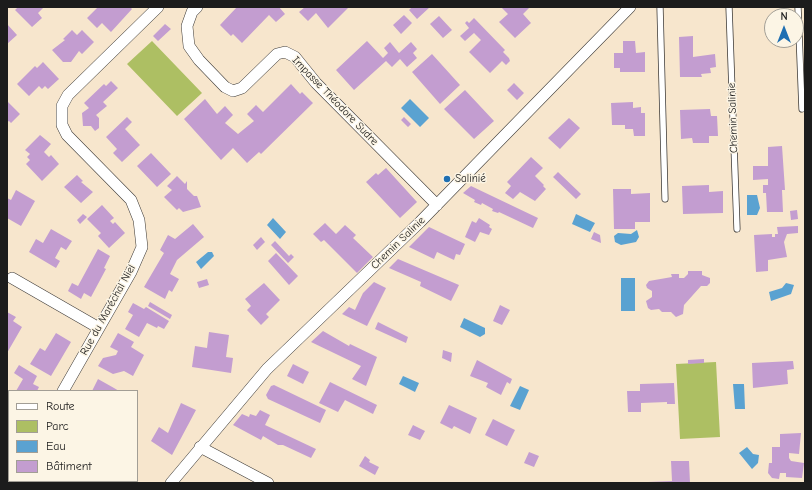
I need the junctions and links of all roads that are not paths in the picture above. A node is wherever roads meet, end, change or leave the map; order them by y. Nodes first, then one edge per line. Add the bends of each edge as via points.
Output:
1 (158, 7) edge
2 (197, 7) edge
3 (630, 7) edge
4 (660, 7) edge
5 (729, 7) edge
6 (798, 7) edge
7 (802, 109) dead end
8 (665, 200) dead end
9 (437, 205) junction
10 (737, 229) dead end
11 (12, 278) dead end
12 (98, 328) junction
13 (64, 390) edge
14 (200, 447) junction
15 (171, 483) edge
16 (268, 483) edge

1 - 12 street, Rue du Maréchal Niel via 68,95 62,106 62,124 67,135 131,200 139,220 142,247 131,272
2 - 9 street, Impasse Théodore Sudre via 192,12 187,26 189,46 226,87 233,91 242,88 277,54 285,52 295,57 316,83
3 - 9 street, Chemin Salinie
4 - 8 lane
5 - 10 lane, Chemin Salinie
6 - 7 lane
9 - 14 street, Chemin Salinie via 268,369
11 - 12 street
12 - 13 street, Rue du Maréchal Niel
14 - 15 street, Chemin Salinie
14 - 16 street

